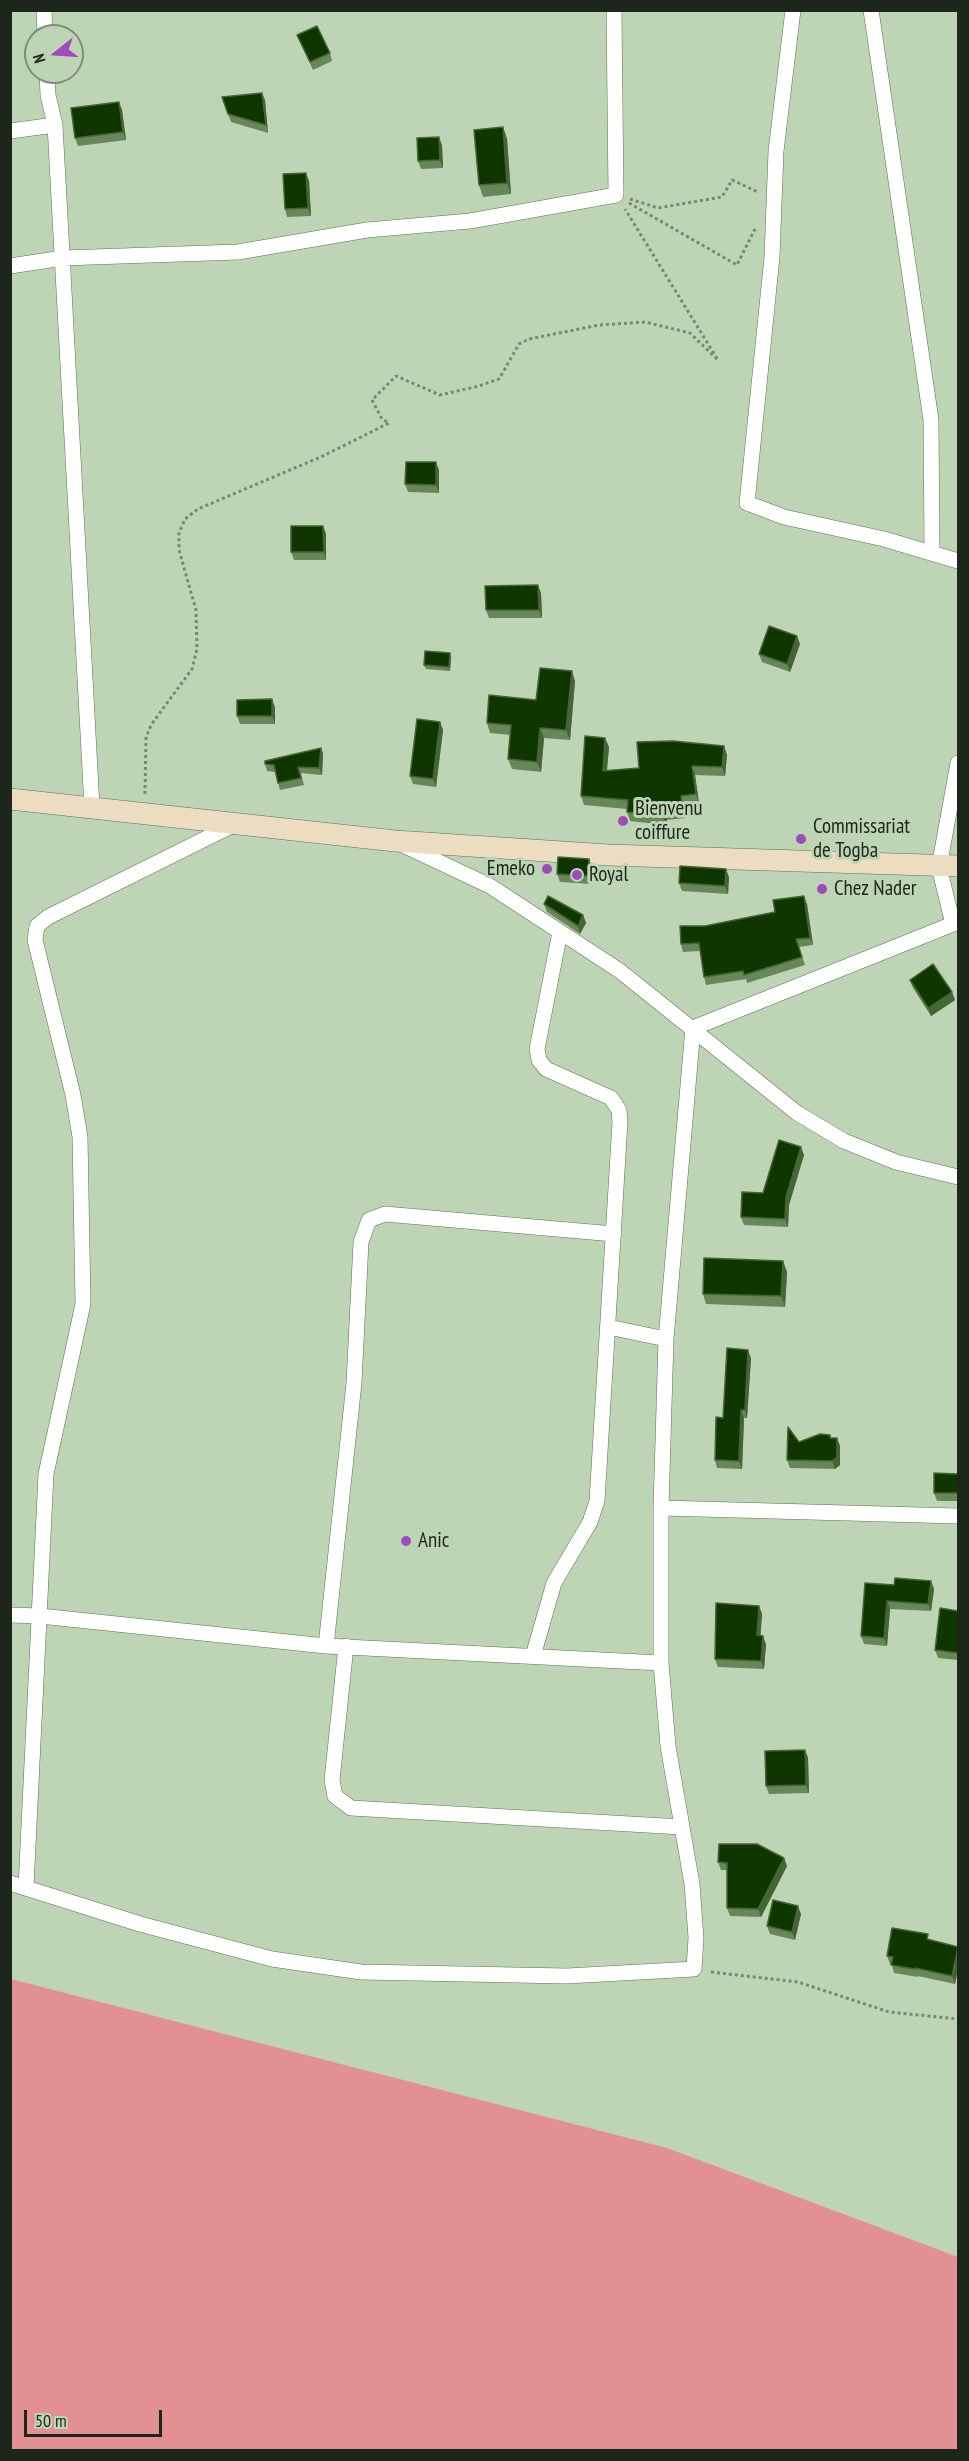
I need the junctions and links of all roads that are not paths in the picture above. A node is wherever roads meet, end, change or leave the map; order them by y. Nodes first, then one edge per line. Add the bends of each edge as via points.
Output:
1 (614, 10) edge
2 (793, 10) edge
3 (871, 10) edge
4 (48, 84) edge
5 (55, 125) junction
6 (10, 131) edge
7 (63, 258) junction
8 (10, 266) edge
9 (932, 554) junction
10 (958, 561) edge
11 (958, 763) edge
12 (10, 799) edge
13 (92, 807) junction
14 (235, 824) junction
15 (395, 841) junction
16 (949, 867) edge
17 (956, 923) edge
18 (560, 932) junction
19 (693, 1028) junction
20 (958, 1177) edge
21 (614, 1234) junction
22 (608, 1327) junction
23 (666, 1339) junction
24 (661, 1508) junction
25 (958, 1516) edge
26 (10, 1616) edge
27 (40, 1616) junction
28 (326, 1646) junction
29 (346, 1646) junction
30 (533, 1656) junction
31 (661, 1663) junction
32 (682, 1827) junction
33 (10, 1883) edge
34 (26, 1887) junction

1 - 7 street via 616,195 470,221 367,230 238,252
2 - 9 street via 776,151 772,258 747,503 784,517
3 - 9 street via 931,420
4 - 5 street
5 - 6 street
5 - 7 street
7 - 8 street
7 - 13 street
9 - 10 street
11 - 16 street
12 - 13 street
13 - 14 street
14 - 15 street
14 - 27 street via 37,926 35,940 74,1095 80,1137 83,1304 46,1474
15 - 16 street via 608,855
15 - 18 street via 489,886
16 - 17 street
17 - 19 street
18 - 19 street via 620,971
18 - 21 street via 537,1049 546,1069 611,1098 619,1110
19 - 20 street via 797,1113 844,1141 896,1162
19 - 23 street
21 - 22 street
21 - 28 street via 385,1214 369,1220 361,1242 354,1383
22 - 23 street
22 - 30 street via 597,1501 591,1522 554,1583
23 - 24 street
24 - 25 street
24 - 31 street
26 - 27 street
27 - 28 street
27 - 34 street
28 - 29 street
29 - 30 street
29 - 32 street via 332,1780 335,1796 351,1808
30 - 31 street
31 - 32 street via 668,1746
32 - 34 street via 693,1884 694,1969 567,1976 361,1972 272,1959 140,1924
33 - 34 street

